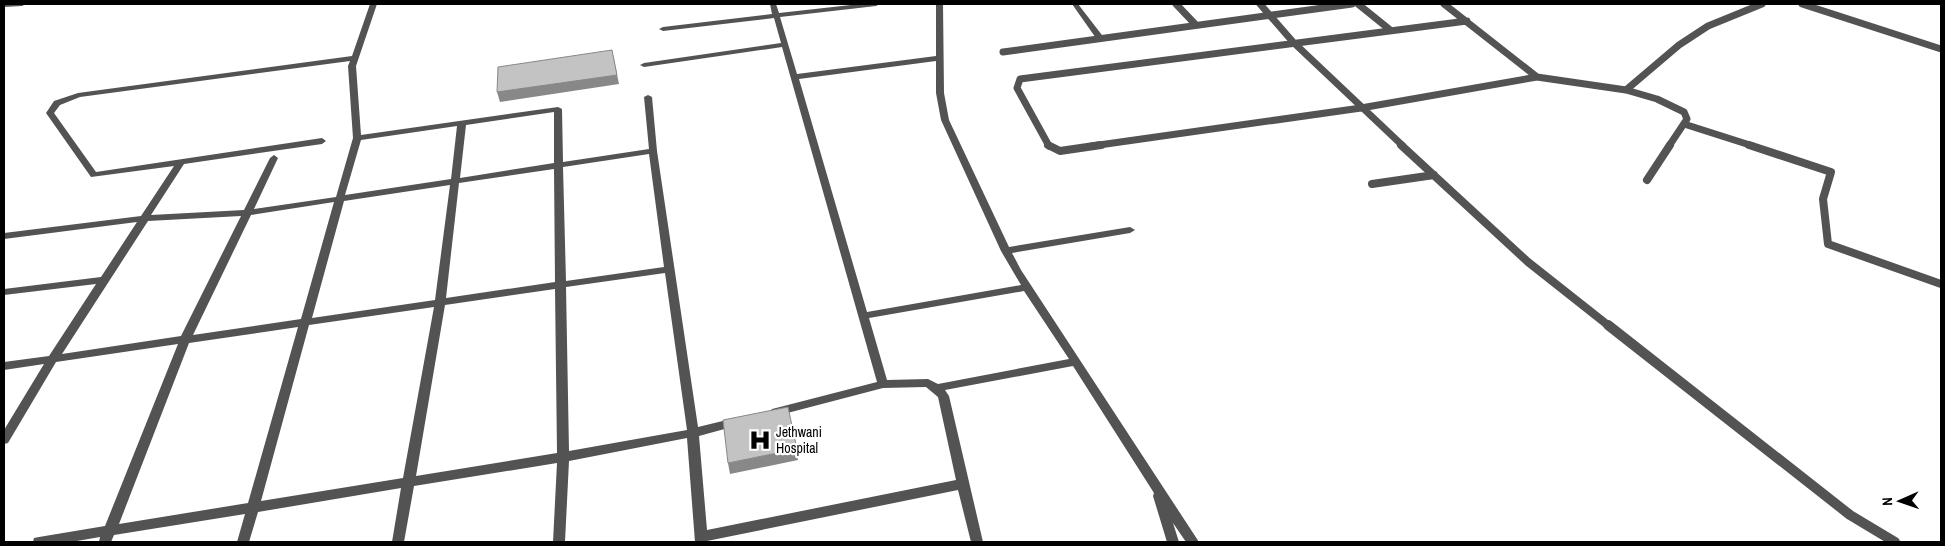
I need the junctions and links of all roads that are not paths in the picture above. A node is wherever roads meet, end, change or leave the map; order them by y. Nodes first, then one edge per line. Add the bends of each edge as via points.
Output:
1 (22, 4) edge
2 (373, 4) edge
3 (773, 4) edge
4 (876, 4) edge
5 (940, 4) edge
6 (1075, 4) edge
7 (1176, 4) edge
8 (1260, 4) edge
9 (1352, 4) edge
10 (1358, 4) edge
11 (1444, 4) edge
12 (1762, 4) edge
13 (1802, 4) edge
14 (4, 6) edge
15 (1271, 15) junction
16 (776, 16) junction
17 (1467, 21) junction
18 (1196, 25) junction
19 (1389, 29) junction
20 (663, 30) dead end
21 (1101, 39) junction
22 (1293, 42) junction
23 (784, 45) junction
24 (1941, 50) edge
25 (1004, 52) dead end
26 (353, 58) junction
27 (940, 58) junction
28 (644, 65) dead end
29 (793, 77) junction
30 (1537, 77) junction
31 (1626, 90) junction
32 (648, 97) dead end
33 (1361, 108) junction
34 (462, 122) junction
35 (1684, 124) junction
36 (356, 138) junction
37 (322, 141) dead end
38 (653, 151) junction
39 (274, 158) dead end
40 (180, 162) junction
41 (558, 166) junction
42 (1434, 175) junction
43 (456, 180) junction
44 (1647, 180) dead end
45 (1372, 184) dead end
46 (338, 200) junction
47 (246, 212) junction
48 (145, 218) junction
49 (1130, 230) dead end
50 (4, 236) edge
51 (1006, 251) junction
52 (670, 269) junction
53 (104, 280) junction
54 (1941, 284) edge
55 (560, 287) junction
56 (1027, 287) junction
57 (4, 292) edge
58 (440, 304) junction
59 (863, 316) junction
60 (303, 323) junction
61 (185, 340) junction
62 (52, 360) junction
63 (1076, 362) junction
64 (4, 366) edge
65 (883, 384) junction
66 (936, 388) junction
67 (692, 433) junction
68 (4, 440) edge
69 (563, 457) junction
70 (409, 482) junction
71 (963, 484) junction
72 (1155, 484) junction
73 (254, 507) junction
74 (111, 531) junction
75 (700, 540) edge
76 (39, 542) edge
77 (105, 542) edge
78 (243, 542) edge
79 (398, 542) edge
80 (559, 542) edge
81 (977, 542) edge
82 (1173, 542) edge
83 (1193, 542) edge
84 (1895, 542) edge

1 - 14 street
2 - 26 street
3 - 16 street
4 - 16 street
5 - 27 street
6 - 21 street
7 - 18 lane
8 - 15 lane
9 - 15 lane
10 - 19 lane
11 - 17 lane
12 - 31 lane via 1708,26 1678,45
13 - 24 lane
15 - 18 lane
15 - 22 lane
16 - 20 street
16 - 23 street
17 - 19 lane
17 - 30 lane
18 - 21 lane
19 - 22 lane
21 - 25 lane
22 - 33 lane
22 - 33 lane via 1034,76 1020,79 1017,88 1048,146 1060,151
23 - 28 street
23 - 29 street
26 - 36 street
26 - 40 street via 78,95 51,108 50,113 94,175
27 - 29 street
27 - 51 street via 940,93 945,120
29 - 59 street
30 - 31 lane
30 - 33 lane
31 - 35 lane via 1675,106 1684,112 1687,119
32 - 38 street
33 - 42 lane
34 - 36 street
34 - 41 street via 558,110
34 - 43 street
35 - 44 lane
35 - 54 lane via 1831,172 1823,199 1828,244
36 - 46 street
37 - 40 street
38 - 41 street
38 - 52 street
39 - 47 street
40 - 48 street
41 - 43 street
41 - 55 street
42 - 45 lane
42 - 84 lane via 1561,289 1850,515
43 - 46 street
43 - 58 street
46 - 47 street
46 - 60 street
47 - 48 street
47 - 61 street
48 - 50 street
48 - 53 street
49 - 51 street
51 - 56 street
52 - 55 street
52 - 67 street
53 - 57 street
53 - 62 street
55 - 58 street
55 - 69 street
56 - 59 street
56 - 63 street
58 - 60 street
58 - 70 street
59 - 65 street
60 - 61 street
60 - 73 street
61 - 62 street
61 - 74 street
62 - 64 street
62 - 68 street
63 - 66 street
63 - 72 street
65 - 66 street via 928,384
65 - 67 street
66 - 71 street via 942,396
67 - 69 street
67 - 75 street
69 - 70 street
69 - 80 street
70 - 73 street
70 - 79 street
71 - 75 street
71 - 81 street
72 - 82 street
72 - 83 street
73 - 74 street
73 - 78 street
74 - 76 street
74 - 77 street

